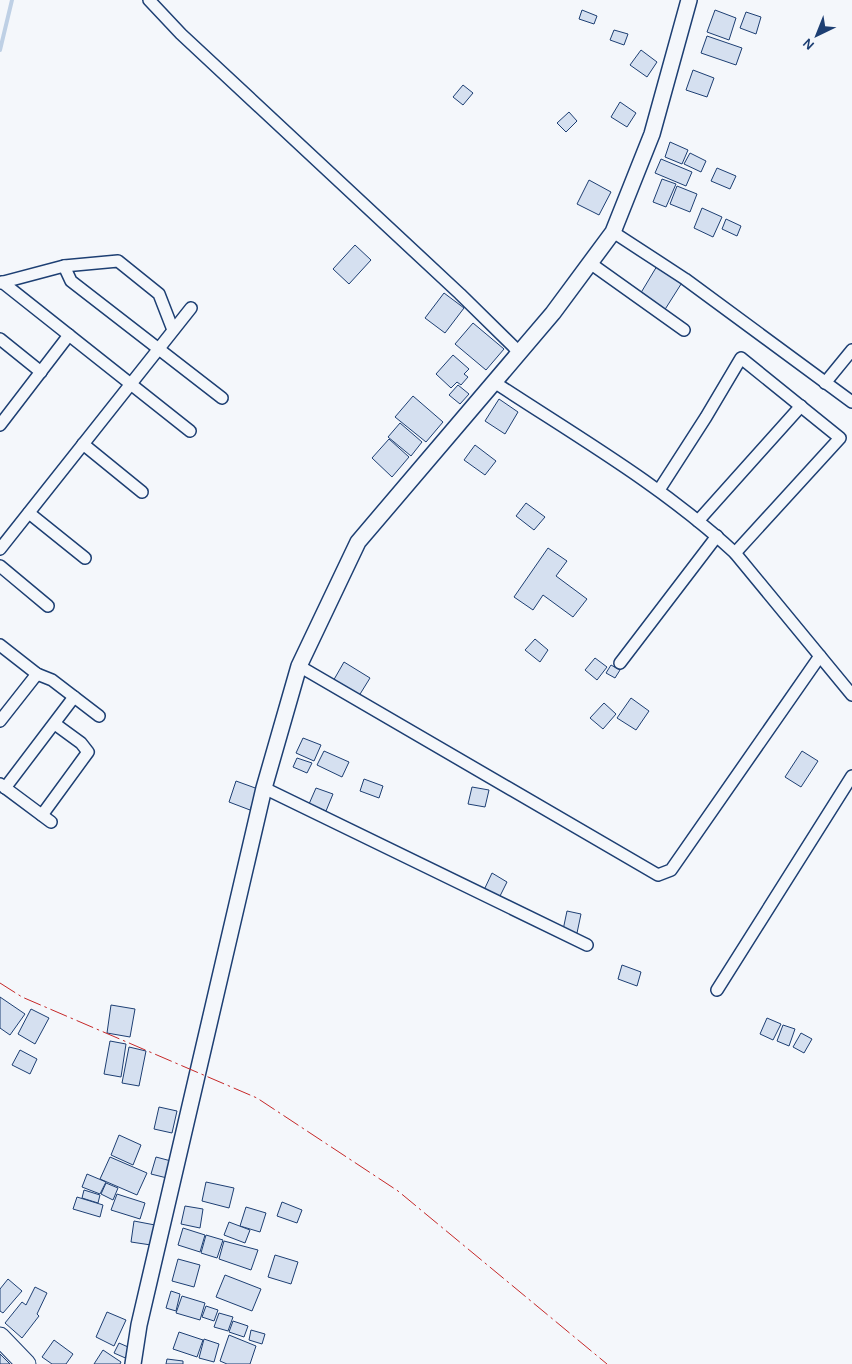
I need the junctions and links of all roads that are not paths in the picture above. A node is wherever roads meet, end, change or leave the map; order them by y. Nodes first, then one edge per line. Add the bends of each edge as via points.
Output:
1 (149, 0) edge
2 (690, 0) edge
3 (612, 232) junction
4 (590, 264) junction
5 (64, 266) junction
6 (1, 282) edge
7 (191, 308) dead end
8 (174, 330) junction
9 (684, 330) dead end
10 (70, 335) junction
11 (0, 339) edge
12 (158, 349) junction
13 (852, 350) edge
14 (519, 352) junction
15 (41, 372) junction
16 (494, 382) junction
17 (131, 383) junction
18 (825, 383) junction
19 (222, 398) dead end
20 (852, 402) edge
21 (801, 406) junction
22 (0, 426) edge
23 (190, 431) dead end
24 (83, 444) junction
25 (659, 490) junction
26 (142, 492) dead end
27 (29, 513) junction
28 (698, 521) junction
29 (717, 536) junction
30 (0, 549) edge
31 (735, 553) junction
32 (85, 558) dead end
33 (0, 566) edge
34 (48, 606) dead end
35 (1, 649) edge
36 (820, 656) junction
37 (620, 663) dead end
38 (299, 666) junction
39 (37, 674) junction
40 (852, 693) edge
41 (74, 697) junction
42 (99, 716) dead end
43 (0, 721) edge
44 (54, 724) junction
45 (852, 776) edge
46 (2, 786) edge
47 (264, 788) junction
48 (587, 945) dead end
49 (717, 990) dead end
50 (0, 1337) edge
51 (26, 1364) edge
52 (133, 1364) edge

1 - 14 street via 180,34
2 - 3 street via 652,134
3 - 4 street
3 - 18 street via 685,279
4 - 9 street
4 - 14 street
5 - 6 street
5 - 8 street via 118,261 159,294
5 - 12 street via 71,281
6 - 10 street
7 - 8 street
8 - 12 street
10 - 15 street
10 - 17 street
11 - 15 street
12 - 17 street
12 - 19 street
13 - 18 street
14 - 16 street
15 - 22 street
16 - 25 street
16 - 38 street via 358,542
17 - 23 street
17 - 24 street
18 - 20 street
21 - 25 street via 741,358
21 - 28 street
21 - 31 street via 840,438
24 - 26 street
24 - 27 street
25 - 28 street
27 - 30 street
27 - 32 street
28 - 29 street
29 - 31 street
29 - 37 street
31 - 36 street
33 - 34 street
35 - 39 street
36 - 38 street via 671,870 658,875
36 - 40 street
38 - 47 street
39 - 41 street via 52,680
39 - 43 street
41 - 42 street
41 - 44 street
44 - 46 street
44 - 46 street via 88,752 46,818
45 - 49 street
47 - 48 street
47 - 52 street via 139,1325
50 - 51 main road

